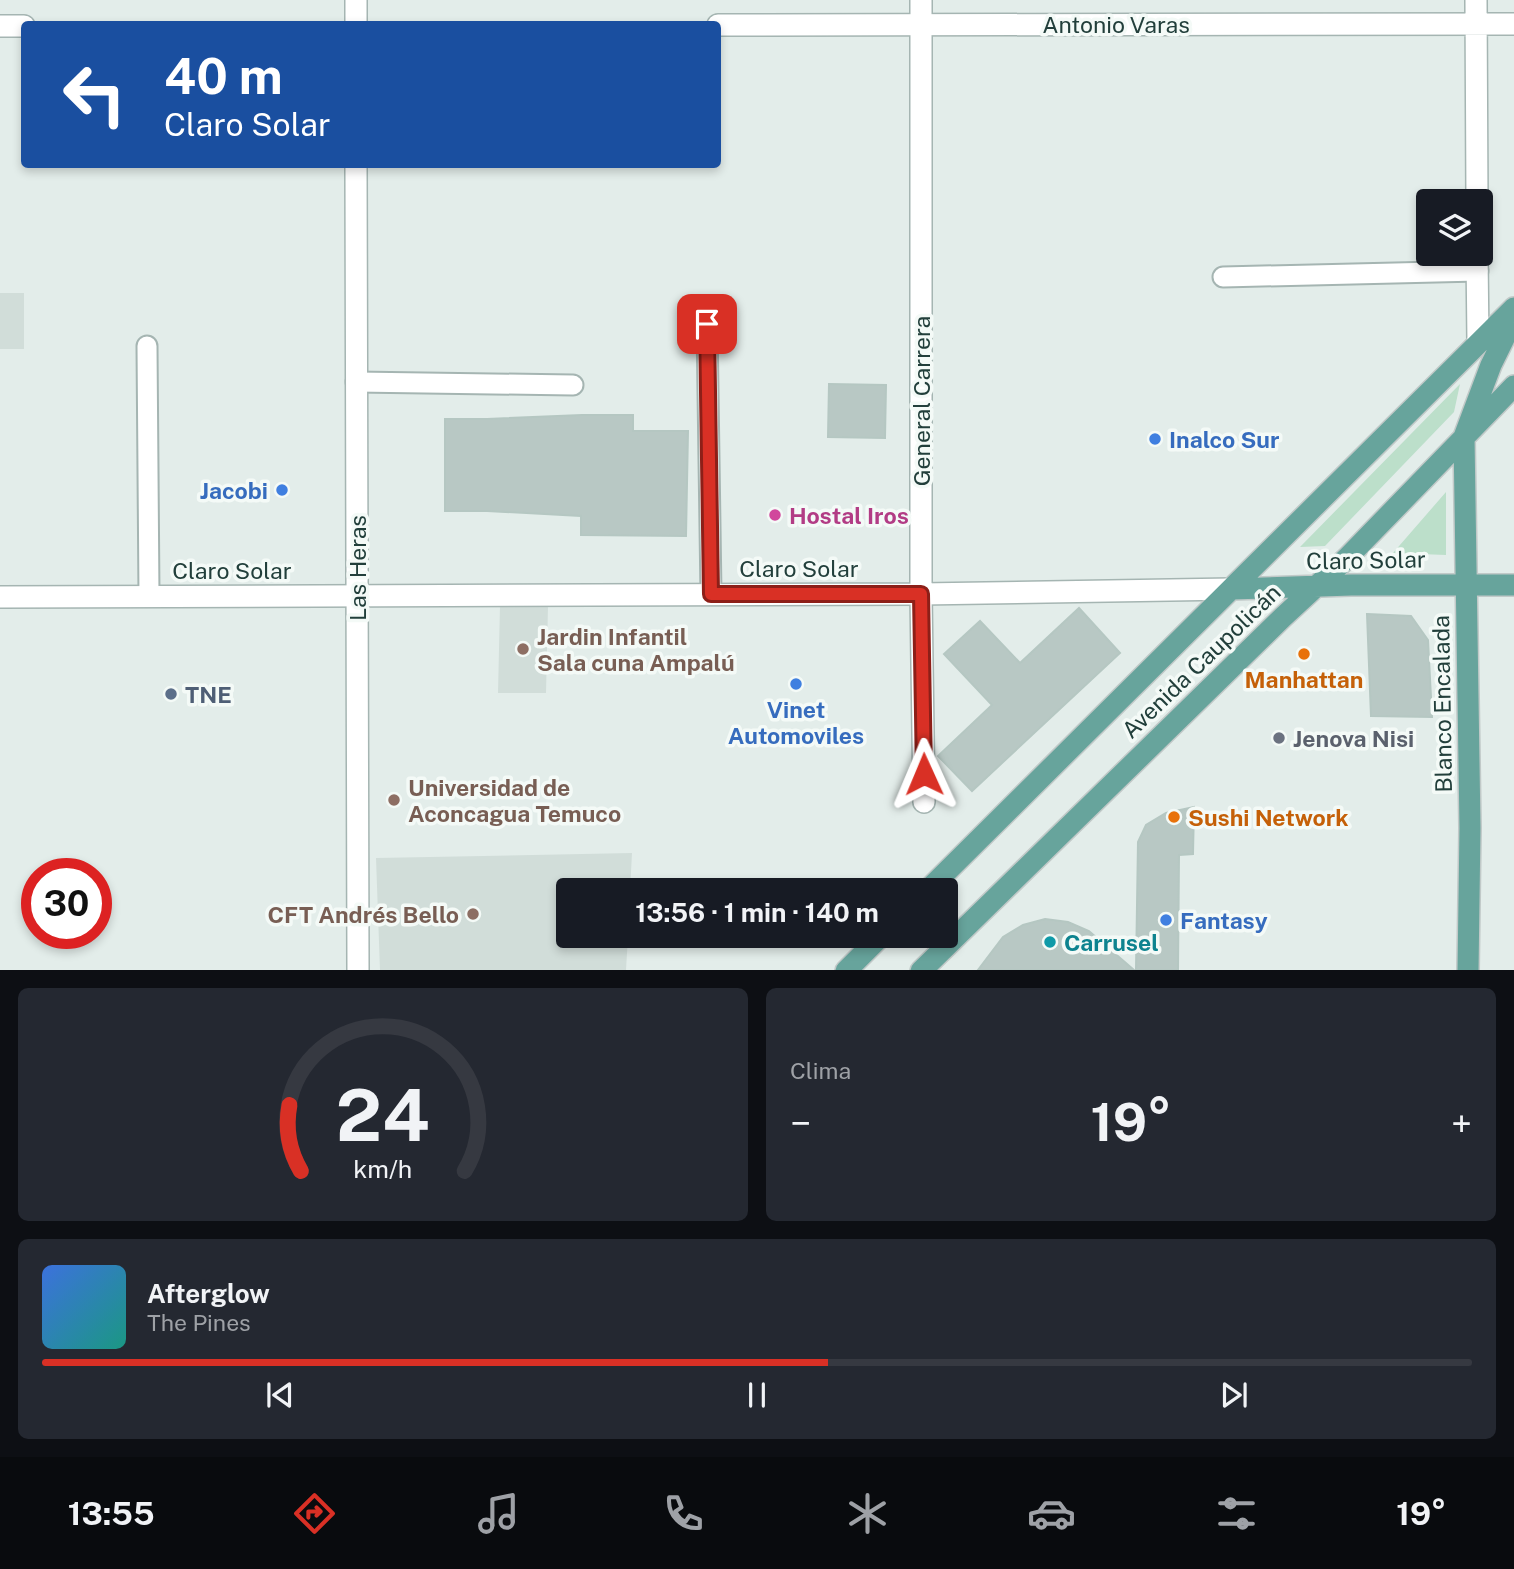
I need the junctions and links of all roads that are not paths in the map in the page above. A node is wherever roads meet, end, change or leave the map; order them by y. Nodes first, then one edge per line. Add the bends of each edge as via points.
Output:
1 (356, 0) edge
2 (921, 0) edge
3 (1476, 0) edge
4 (356, 21) edge
5 (920, 24) junction
6 (1475, 24) junction
7 (1514, 24) edge
8 (721, 25) edge
9 (0, 26) edge
10 (21, 26) edge
11 (356, 168) edge
12 (1477, 189) edge
13 (1416, 266) edge
14 (1477, 266) edge
15 (1223, 277) dead end
16 (1514, 308) edge
17 (1514, 317) edge
18 (707, 324) dead end
19 (1478, 343) junction
20 (147, 346) dead end
21 (356, 382) junction
22 (573, 385) dead end
23 (1514, 386) edge
24 (1464, 437) junction
25 (1467, 585) junction
26 (1514, 585) edge
27 (1316, 586) junction
28 (1232, 589) junction
29 (711, 594) junction
30 (921, 594) junction
31 (149, 596) junction
32 (358, 596) junction
33 (0, 597) edge
34 (924, 802) dead end
35 (940, 878) edge
36 (869, 948) edge
37 (358, 970) edge
38 (847, 970) edge
39 (922, 970) edge
40 (1468, 970) edge

1 - 4 street
2 - 5 street, General Carrera
3 - 6 street
5 - 6 street, Antonio Varas
5 - 8 street, Antonio Varas
5 - 30 street, General Carrera
6 - 7 street, Antonio Varas
6 - 12 street
9 - 10 street
11 - 21 street, Las Heras
13 - 15 lane
14 - 19 street
16 - 19 main road, Avenida Caupolicán
17 - 24 main road
18 - 29 lane
19 - 28 main road, Avenida Caupolicán
20 - 31 lane
21 - 22 lane
21 - 32 street, Las Heras
23 - 24 main road, Avenida Caupolicán
24 - 25 main road, Blanco Encalada
24 - 27 main road, Avenida Caupolicán
25 - 26 main road, Claro Solar
25 - 27 main road, Claro Solar
25 - 40 main road, Blanco Encalada
27 - 28 main road, Claro Solar
27 - 39 main road, Avenida Caupolicán
28 - 30 street, Claro Solar
28 - 35 main road, Avenida Caupolicán
29 - 30 street, Claro Solar
29 - 32 street, Claro Solar
30 - 34 street, General Carrera
31 - 32 street, Claro Solar
31 - 33 street, Claro Solar
32 - 37 street, Las Heras
36 - 38 main road

